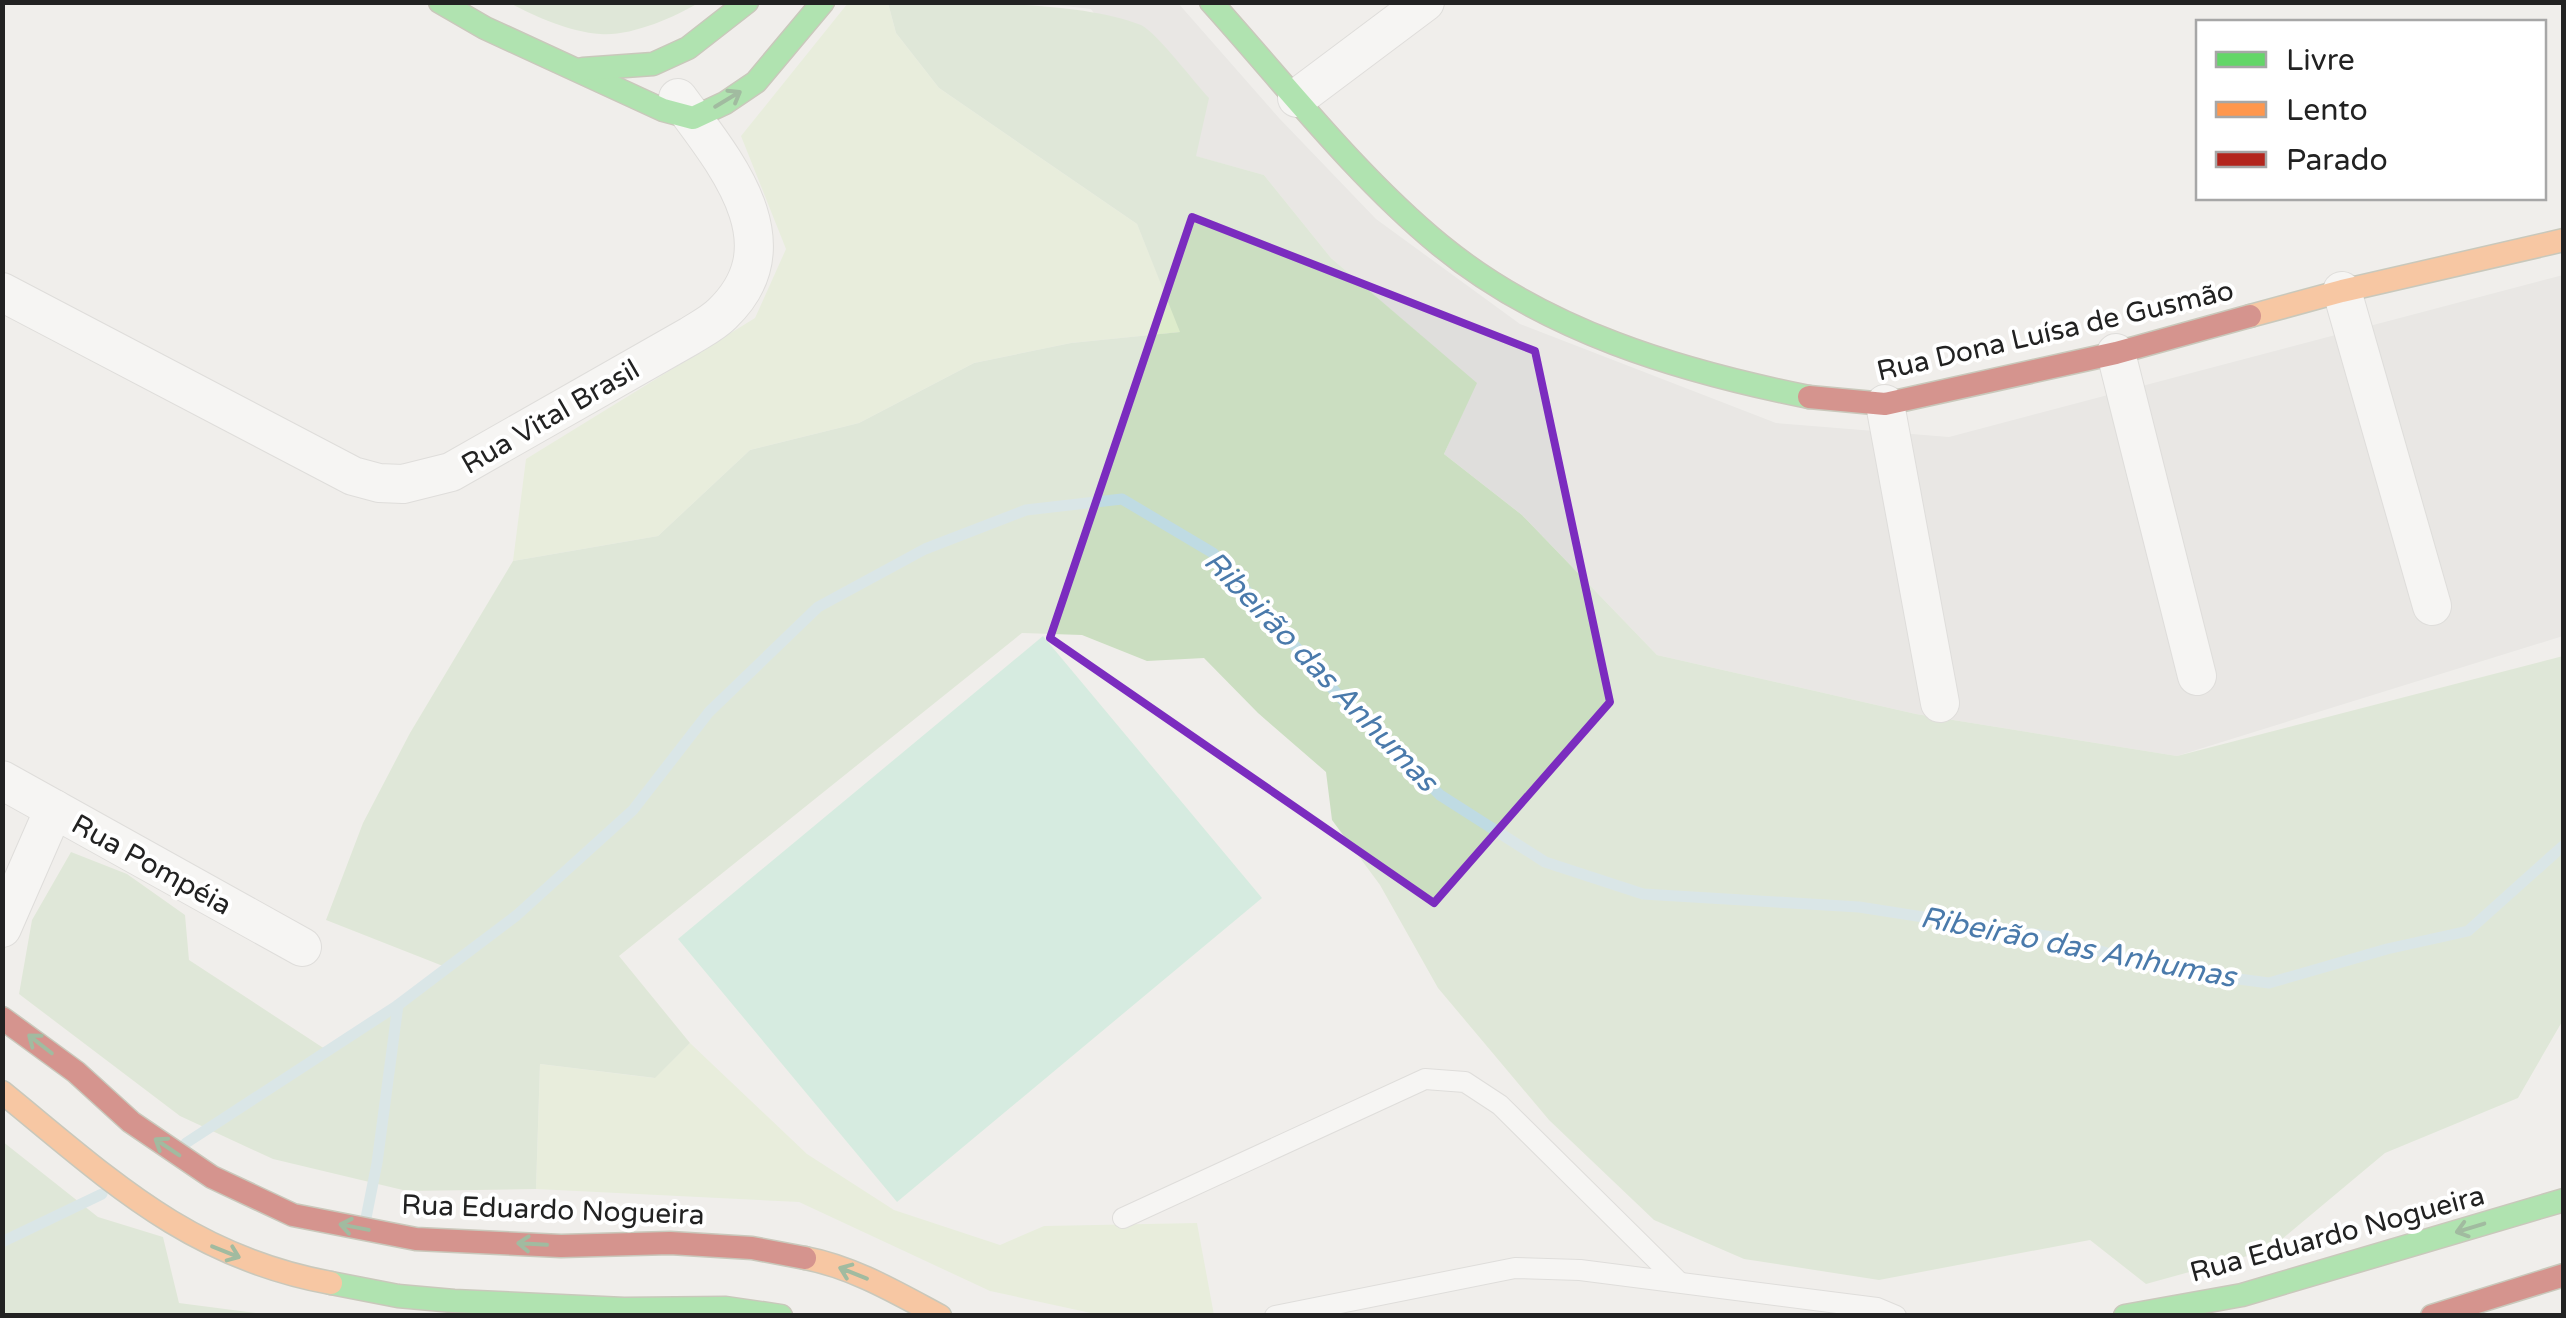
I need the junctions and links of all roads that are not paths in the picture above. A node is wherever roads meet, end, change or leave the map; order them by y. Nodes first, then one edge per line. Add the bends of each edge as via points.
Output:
1 (440, 2) edge
2 (747, 2) edge
3 (823, 2) edge
4 (1212, 2) edge
5 (1425, 2) edge
6 (653, 64) junction
7 (576, 69) junction
8 (1297, 98) junction
9 (693, 118) junction
10 (2564, 240) edge
11 (2342, 291) junction
12 (2, 292) edge
13 (2116, 353) junction
14 (1885, 404) junction
15 (2432, 606) dead end
16 (2197, 676) dead end
17 (1940, 703) dead end
18 (2, 780) edge
19 (54, 808) junction
20 (2, 928) edge
21 (302, 947) dead end
22 (2, 1018) edge
23 (7, 1096) edge
24 (2564, 1200) edge
25 (1123, 1218) dead end
26 (2564, 1275) edge
27 (1678, 1282) junction
28 (781, 1316) edge
29 (940, 1316) edge
30 (1275, 1316) edge
31 (1896, 1316) edge
32 (2125, 1316) edge
33 (2432, 1316) edge

1 - 7 main road
2 - 6 main road via 688,48
9 -> 3 main road via 756,82
4 - 8 main road, Rua Dona Luísa de Gusmão
5 - 8 street
6 - 7 main road
6 - 9 street, Rua Vital Brasil
7 - 9 main road
8 - 14 main road, Rua Dona Luísa de Gusmão via 1379,190 1443,248 1565,323 1715,378 1828,401
9 - 12 street, Rua Vital Brasil via 744,197 756,256 745,286 721,315 690,336 451,472 403,484 353,476
10 - 11 main road, Rua Dona Luísa de Gusmão
11 - 13 main road, Rua Dona Luísa de Gusmão
11 - 15 street
13 - 14 main road, Rua Dona Luísa de Gusmão
13 - 16 street
14 - 17 street
18 - 19 street, Rua Pompéia
19 - 20 street
19 - 21 street, Rua Pompéia
29 -> 22 main road, Rua Eduardo Nogueira via 822,1261 752,1248 416,1239 292,1215 212,1177 131,1122
23 -> 28 main road via 141,1205 212,1247 285,1275 398,1296 726,1308
24 -> 32 main road, Rua Eduardo Nogueira via 2242,1295
25 - 27 lane via 1425,1078 1465,1082 1500,1105
26 - 33 main road
27 - 30 lane via 1514,1268
27 - 31 lane

